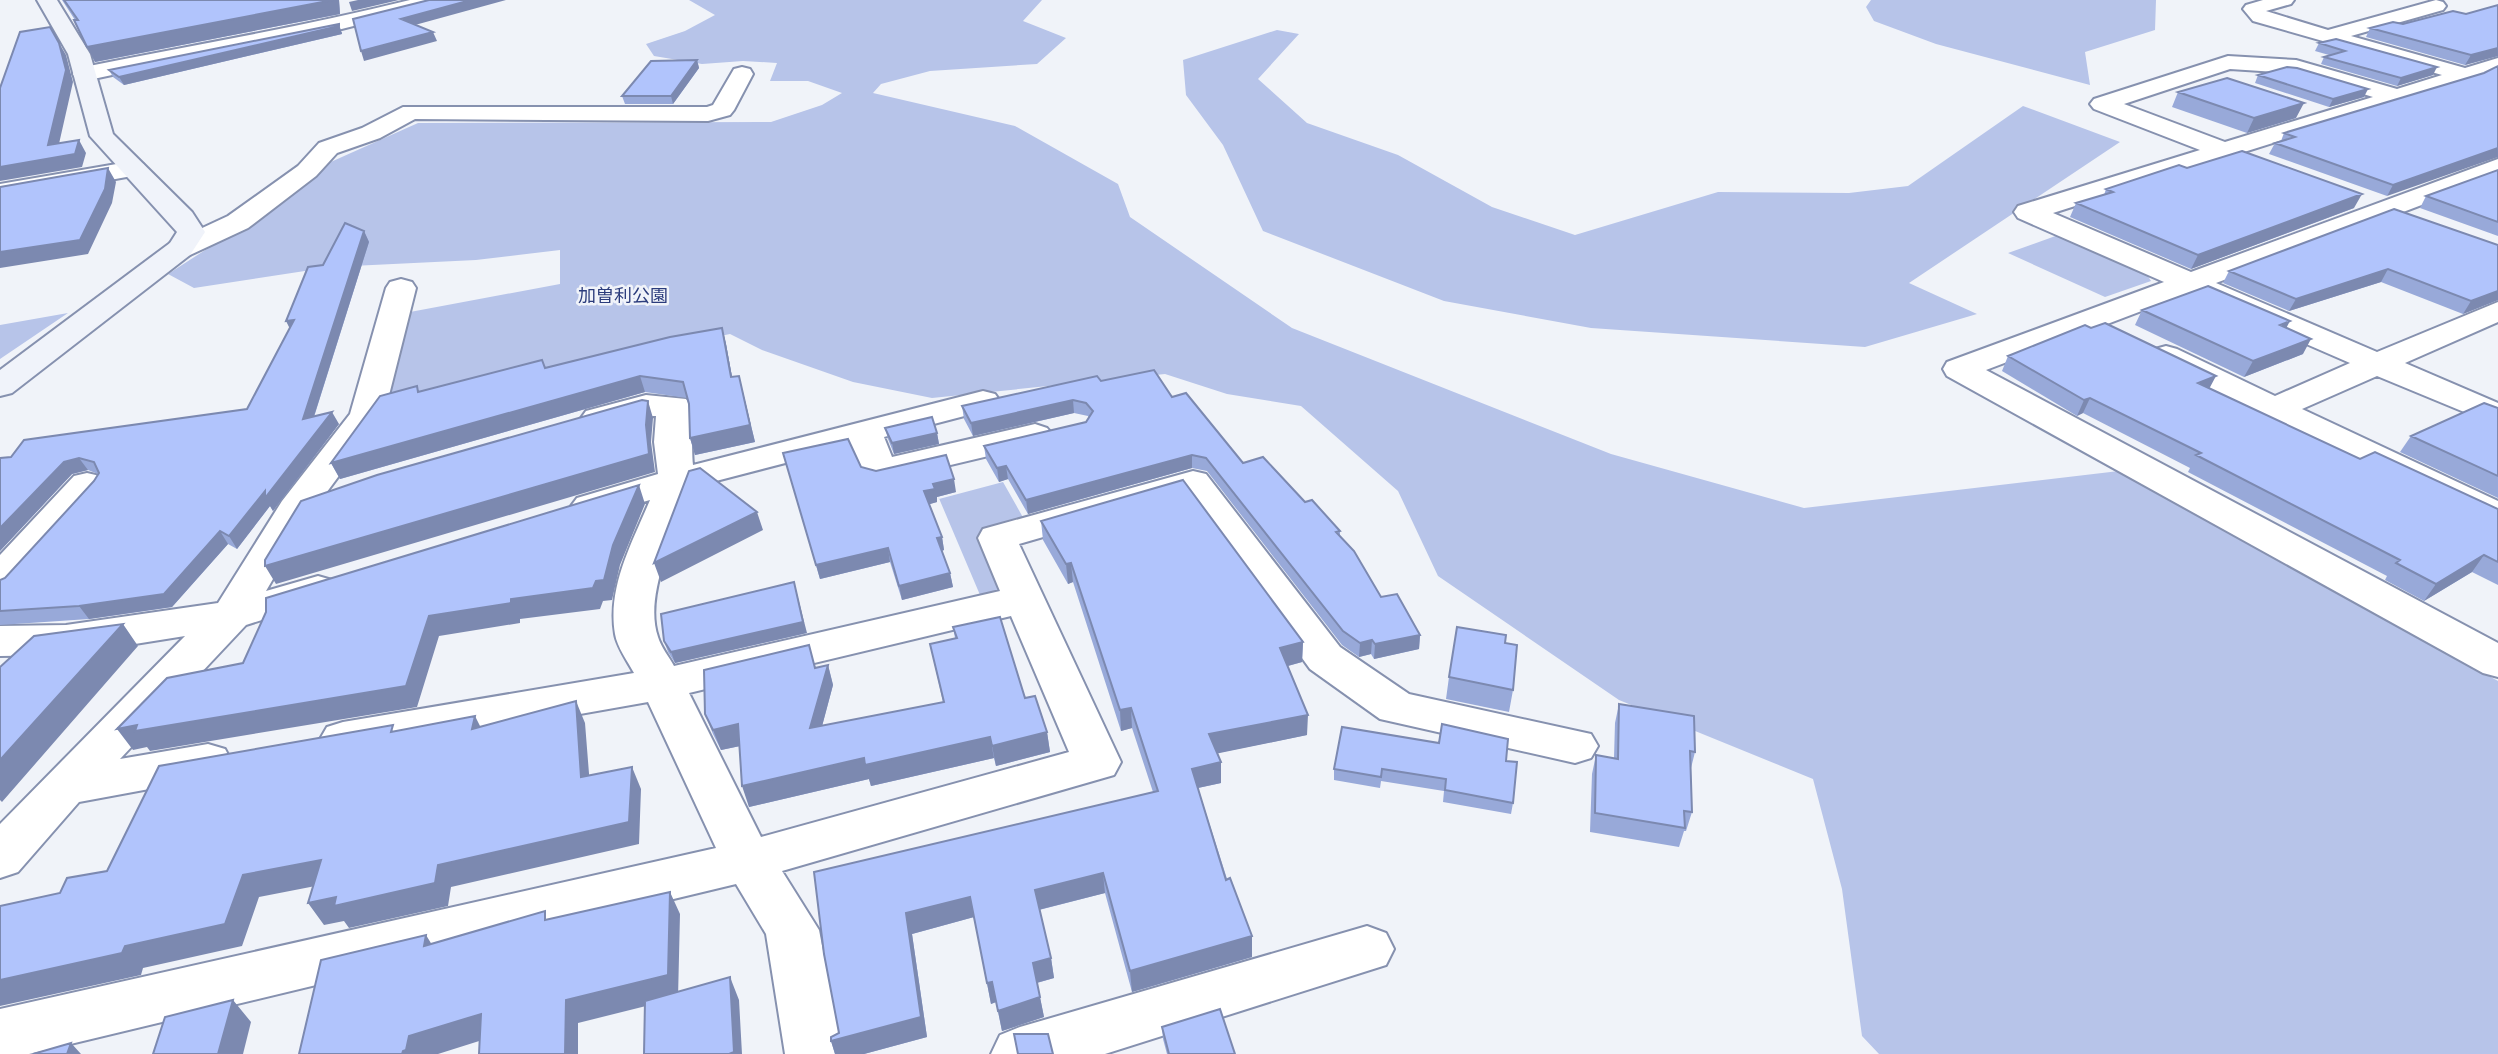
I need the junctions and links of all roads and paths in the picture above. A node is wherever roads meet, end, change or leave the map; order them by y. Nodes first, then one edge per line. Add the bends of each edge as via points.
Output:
1 (47, 0) edge
2 (433, 0) edge
3 (2284, 0) edge
4 (2457, 0) edge
5 (2382, 1) edge
6 (2436, 6) junction
7 (2328, 36) junction
8 (2498, 65) edge
9 (742, 74) dead end
10 (2195, 74) junction
11 (84, 75) junction
12 (2466, 75) junction
13 (2498, 84) edge
14 (2232, 86) edge
15 (2396, 96) junction
16 (2292, 106) edge
17 (2329, 118) junction
18 (2224, 150) junction
19 (2261, 164) edge
20 (2498, 166) edge
21 (134, 169) junction
22 (0, 192) edge
23 (2348, 195) edge
24 (2386, 209) junction
25 (2423, 222) edge
26 (180, 249) junction
27 (2190, 282) junction
28 (401, 288) dead end
29 (2498, 311) edge
30 (2091, 319) junction
31 (2378, 364) junction
32 (0, 386) edge
33 (983, 401) edge
34 (2275, 408) junction
35 (2498, 416) edge
36 (568, 427) edge
37 (1062, 429) edge
38 (864, 432) junction
39 (677, 480) junction
40 (87, 484) edge
41 (359, 487) edge
42 (295, 509) junction
43 (559, 516) edge
44 (2498, 516) edge
45 (349, 579) edge
46 (0, 580) edge
47 (1025, 599) junction
48 (231, 615) junction
49 (0, 641) edge
50 (2498, 662) edge
51 (662, 684) junction
52 (309, 744) edge
53 (1575, 746) dead end
54 (241, 756) edge
55 (65, 786) junction
56 (0, 858) edge
57 (748, 861) junction
58 (1367, 948) dead end
59 (0, 1035) edge
60 (1122, 1039) edge
61 (814, 1054) edge
62 (1020, 1054) edge

1 - 11 street via 79,54
2 - 11 street via 322,28
3 - 7 street via 2253,9 2260,17
4 - 6 street
5 - 6 street
6 - 7 street
7 - 12 street
8 - 12 street
9 - 26 street via 722,110 708,114 411,113 328,148 307,171 238,222
10 - 14 street
10 - 15 street via 2228,62 2297,67
10 - 18 street via 2102,104
11 - 21 street via 102,136
12 - 13 street
12 - 15 street
15 - 17 street
16 - 17 street
17 - 18 street
18 - 19 street
18 - 27 street via 2028,212
20 - 24 street
21 - 22 street
21 - 26 street via 191,232
23 - 24 street
24 - 25 street
24 - 27 street
26 - 32 street
27 - 30 street
27 - 31 street
28 - 42 street via 367,415
29 - 31 street
30 - 34 street
30 - 50 street via 1959,369
31 - 34 street
31 - 35 street
33 - 38 street
34 - 44 street
36 - 39 street via 646,405 674,406 671,442
37 - 38 street via 879,471
38 - 39 street
39 - 43 street
39 - 51 street via 634,596 636,637
40 - 46 street
41 - 42 street
42 - 48 street
45 - 48 street
47 - 51 street
47 - 53 street via 997,538 1193,482 1325,657 1396,708
47 - 57 street via 1097,762
48 - 49 street via 66,640
48 - 55 street
51 - 52 street
51 - 57 street
54 - 55 street
55 - 56 street
57 - 59 street
57 - 61 street via 792,930
58 - 60 street
60 - 62 street

